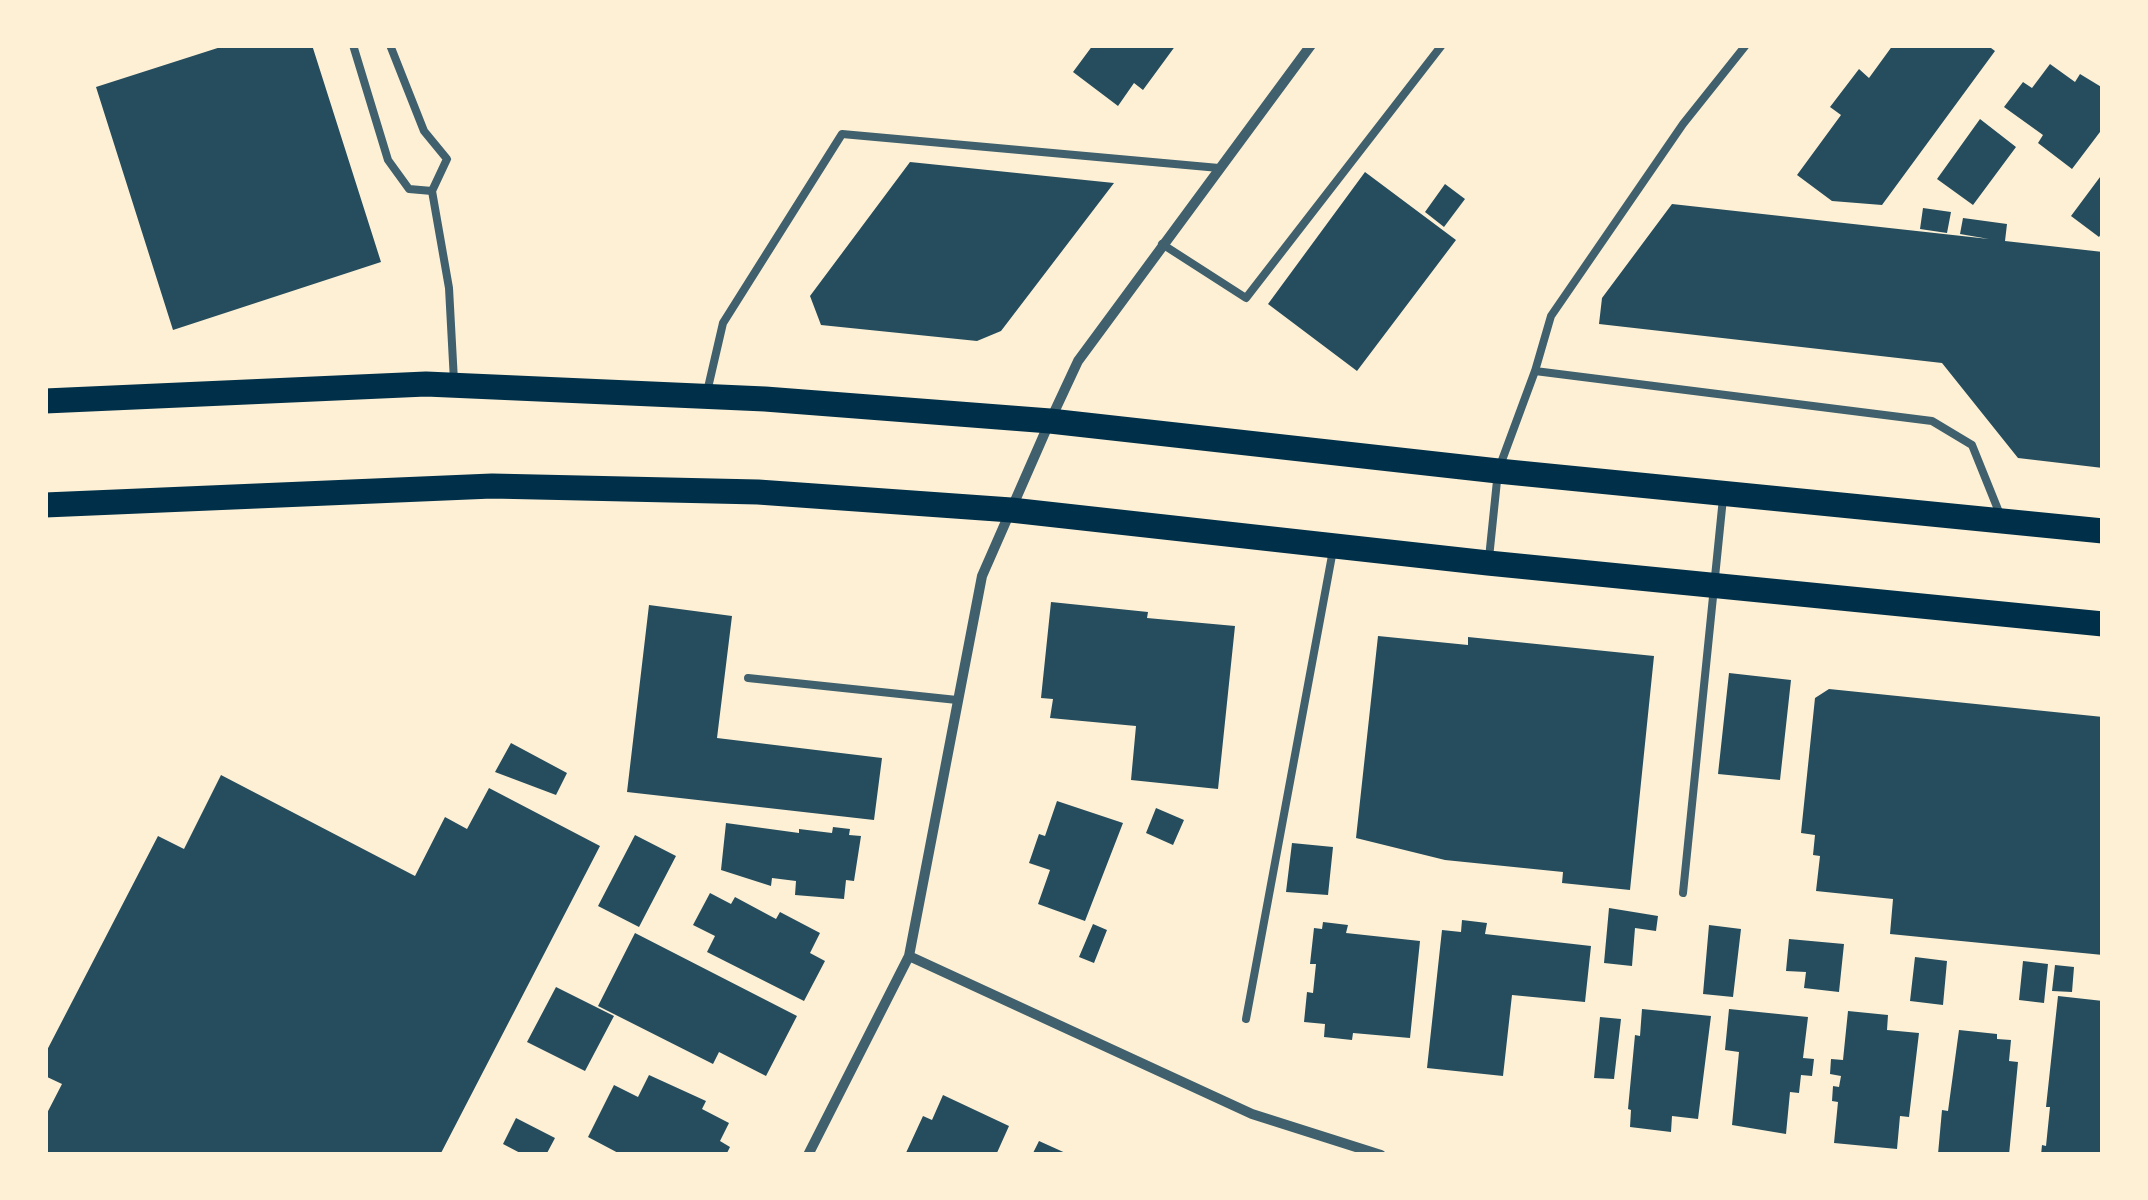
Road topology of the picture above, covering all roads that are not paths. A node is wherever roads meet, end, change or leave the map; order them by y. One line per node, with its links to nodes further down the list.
1 (353, 45): 7 (lane)
2 (390, 45): 7 (lane)
3 (1311, 45): 6 (street)
4 (1442, 45): 8 (lane)
5 (1746, 45): 9 (lane)
6 (1219, 168): 8 (street); 11 (lane)
7 (432, 191): 10 (lane)
8 (1162, 244): 13 (street)
9 (1535, 371): 14 (lane); 18 (lane)
10 (454, 385): 11 (main road); 12 (main road)
11 (706, 396): 13 (main road)
12 (51, 398)
13 (1050, 421): 14 (main road); 17 (street)
14 (1498, 471): 15 (main road); 21 (lane)
15 (1723, 493): 18 (main road); 22 (lane)
16 (45, 504): 17 (main road)
17 (1011, 510): 20 (main road); 25 (street)
18 (2002, 521): 19 (main road)
19 (2103, 530)
20 (1334, 546): 21 (main road); 28 (lane)
21 (1488, 563): 22 (main road)
22 (1714, 586): 23 (main road); 26 (lane)
23 (2103, 624)
24 (748, 678): 25 (lane)
25 (957, 700): 27 (street)
26 (1683, 893)
27 (909, 956): 29 (street); 30 (street)
28 (1246, 1019)
29 (808, 1155)
30 (1381, 1155)

